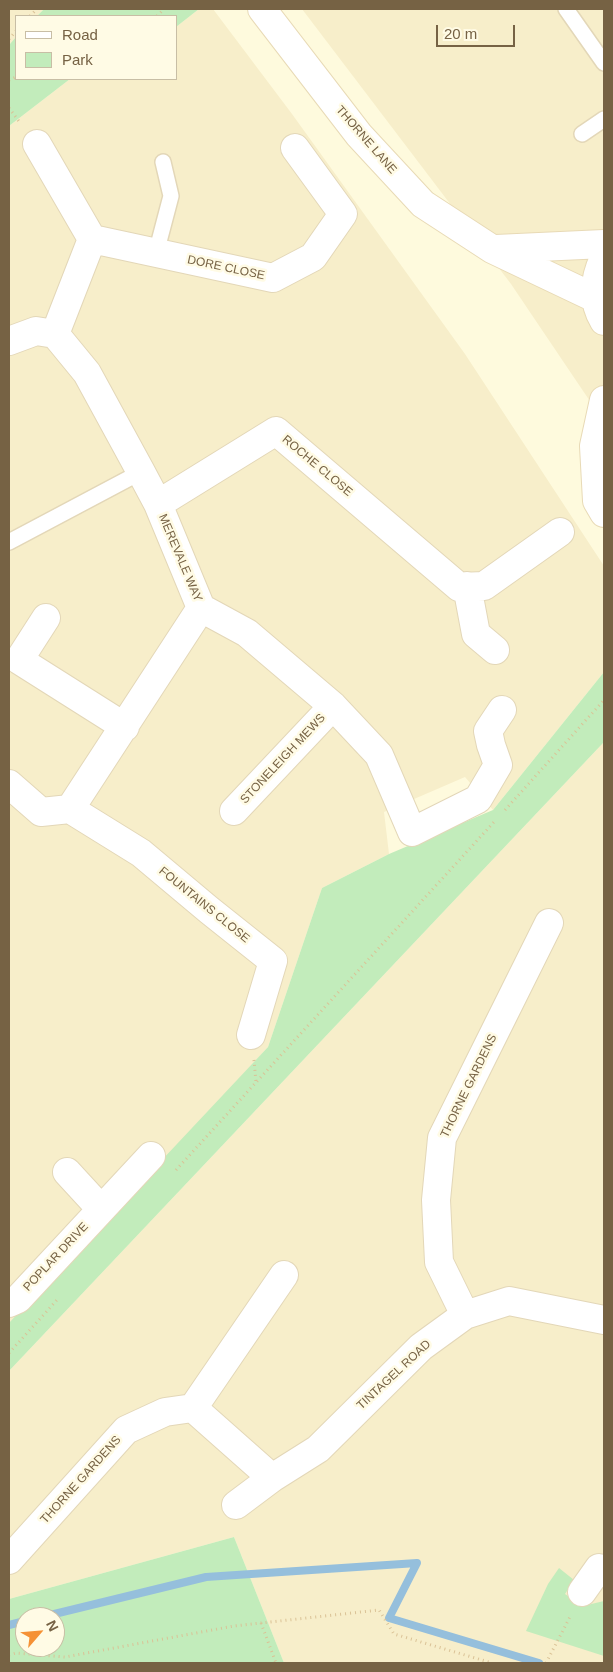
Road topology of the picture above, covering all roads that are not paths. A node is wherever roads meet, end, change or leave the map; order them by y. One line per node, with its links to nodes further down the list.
1 (262, 9): 11 (street, THORNE LANE)
2 (566, 9): 3 (lane)
3 (604, 63)
4 (604, 119): 5 (lane)
5 (582, 134)
6 (38, 144): 9 (street)
7 (295, 148): 12 (street, DORE CLOSE)
8 (163, 162): 12 (lane)
9 (92, 239): 12 (street, DORE CLOSE); 15 (street)
10 (604, 244): 11 (street)
11 (492, 249): 14 (street, THORNE LANE)
12 (156, 253)
13 (604, 258): 14 (street)
14 (600, 310)
15 (55, 334): 16 (street); 19 (street, MEREVALE WAY)
16 (9, 341)
17 (604, 400): 18 (street)
18 (599, 438): 21 (street)
19 (141, 472): 20 (street, MEREVALE WAY); 23 (lane)
20 (158, 504): 24 (street, ROCHE CLOSE); 25 (street, MEREVALE WAY)
21 (604, 513)
22 (560, 532): 24 (street)
23 (9, 542)
24 (466, 586): 27 (street)
25 (201, 608): 28 (street, STONELEIGH MEWS); 30 (street, MEREVALE WAY)
26 (46, 618): 30 (street)
27 (495, 650)
28 (333, 706): 29 (street, STONELEIGH MEWS); 33 (street, STONELEIGH MEWS)
29 (502, 710)
30 (125, 727): 32 (street, MEREVALE WAY)
31 (9, 784): 32 (street)
32 (70, 809): 35 (street, FOUNTAINS CLOSE)
33 (234, 811)
34 (549, 923): 41 (street, THORNE GARDENS)
35 (252, 1034)
36 (151, 1156): 38 (street, POPLAR DRIVE)
37 (67, 1172): 38 (street)
38 (101, 1209): 40 (street, POPLAR DRIVE)
39 (284, 1275): 43 (street)
40 (9, 1303)
41 (465, 1315): 42 (street, TINTAGEL ROAD); 44 (street, TINTAGEL ROAD)
42 (604, 1320)
43 (193, 1408): 44 (street); 46 (street, THORNE GARDENS)
44 (272, 1478): 45 (street, TINTAGEL ROAD)
45 (236, 1505)
46 (9, 1560)
47 (595, 1567): 48 (street)
48 (582, 1592)

